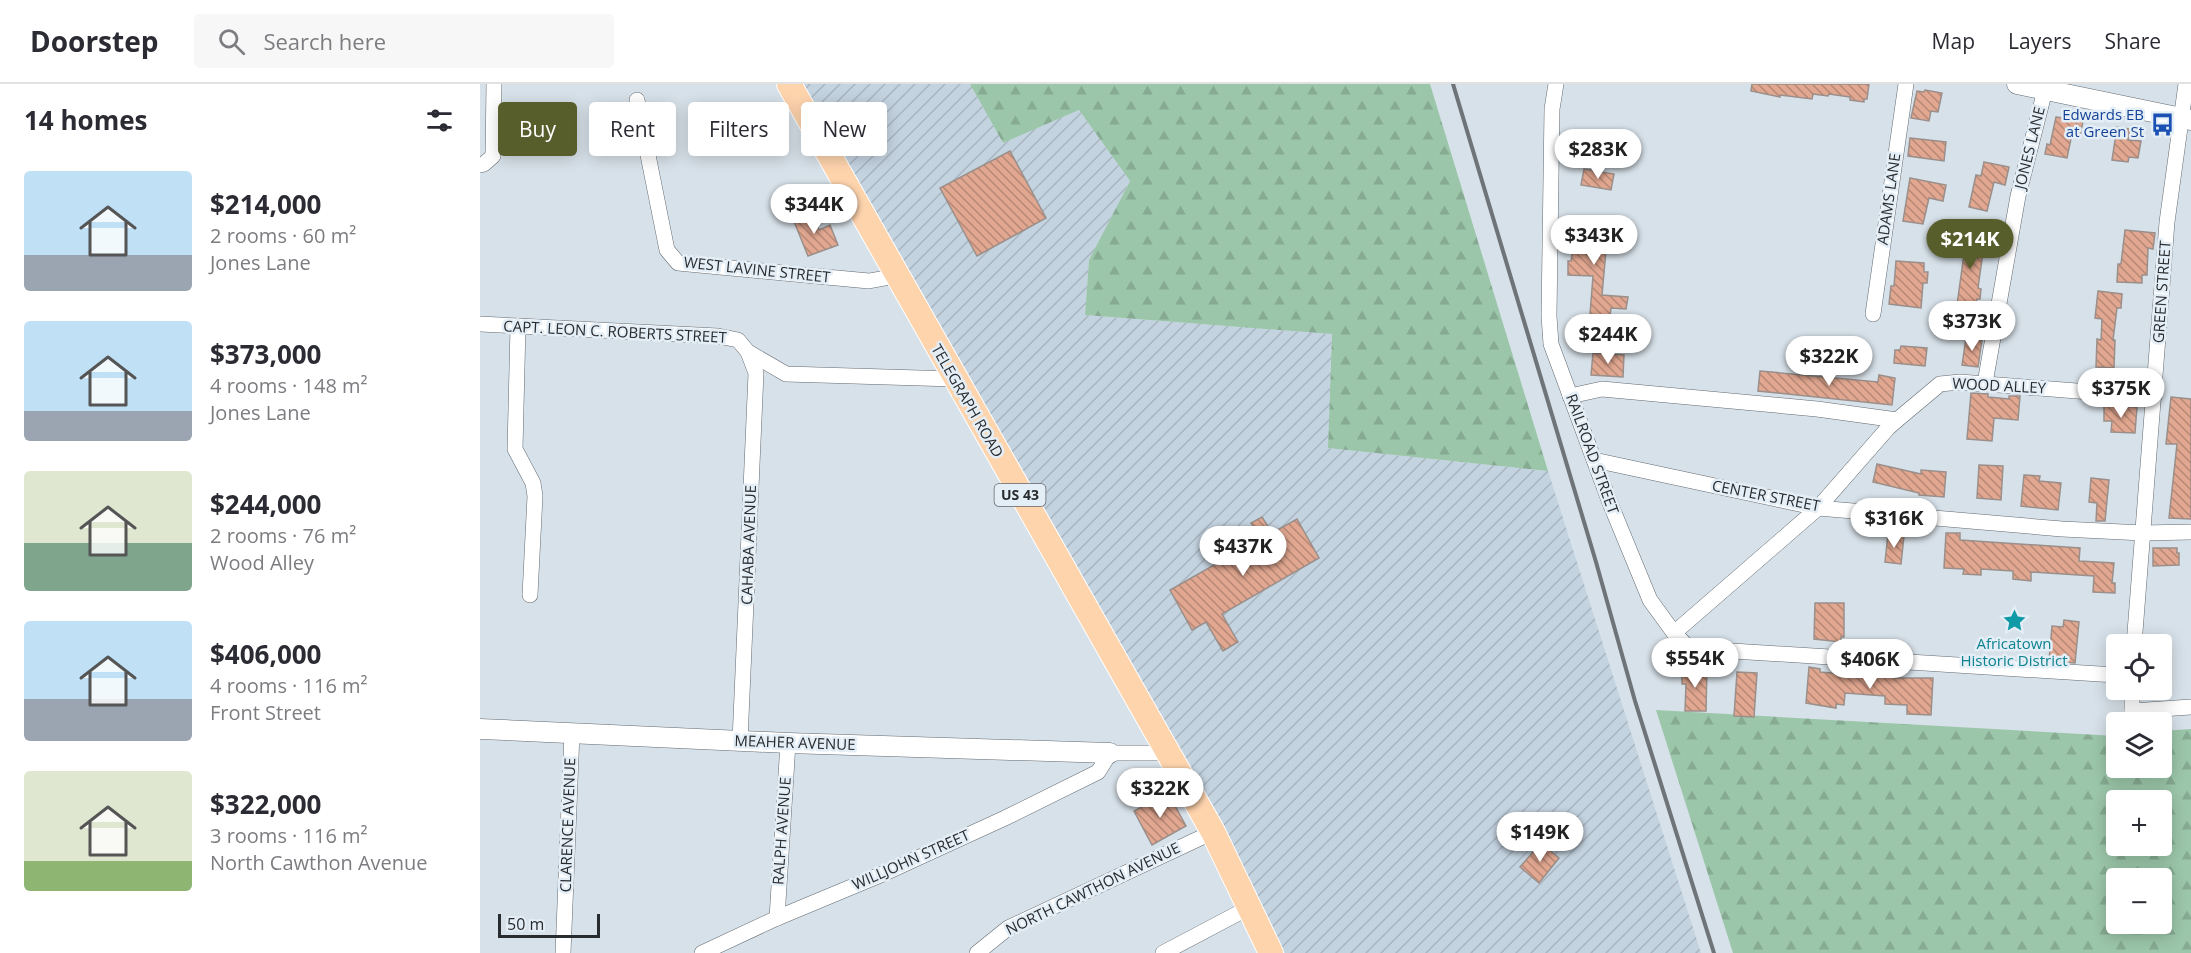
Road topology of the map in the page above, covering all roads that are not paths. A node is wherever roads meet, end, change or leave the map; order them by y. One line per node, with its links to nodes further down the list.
1 (494, 84): 10 (street)
2 (789, 84): 11 (main road, TELEGRAPH ROAD / US 43)
3 (1556, 84): 20 (street, RAILROAD STREET)
4 (1906, 84): 12 (street, ADAMS LANE)
5 (2017, 84): 7 (street)
6 (2186, 84): 9 (street, GREEN STREET)
7 (2045, 90): 9 (street); 19 (street, JONES LANE)
8 (637, 100): 11 (street, WEST LAVINE STREET)
9 (2186, 119): 21 (street, GREEN STREET)
10 (482, 164)
11 (896, 276): 18 (main road, TELEGRAPH ROAD / US 43)
12 (1873, 314)
13 (480, 324): 14 (street, CAPT. LEON C. ROBERTS STREET)
14 (518, 326): 15 (street, CAPT. LEON C. ROBERTS STREET); 27 (street)
15 (748, 352): 16 (street, CAHABA AVENUE); 17 (street, CAPT. LEON C. ROBERTS STREET)
16 (756, 373): 17 (street); 35 (street, CAHABA AVENUE)
17 (786, 374): 18 (street, CAPT. LEON C. ROBERTS STREET)
18 (954, 379): 38 (main road, TELEGRAPH ROAD / US 43)
19 (1985, 383): 21 (street, WOOD ALLEY); 22 (street, WOOD ALLEY)
20 (1570, 396): 22 (street); 23 (street, RAILROAD STREET)
21 (2154, 397): 26 (street, GREEN STREET)
22 (1897, 420): 24 (street, WOOD ALLEY)
23 (1594, 460): 24 (street, CENTER STREET); 28 (street, RAILROAD STREET)
24 (1818, 508): 26 (street, CENTER STREET); 28 (street, WOOD ALLEY)
25 (2191, 532): 26 (street, CENTER STREET)
26 (2143, 533): 29 (street, GREEN STREET)
27 (530, 595)
28 (1674, 633): 30 (street)
29 (2135, 634)
30 (2106, 674)
31 (2191, 707): 32 (street)
32 (2162, 712)
33 (480, 729): 34 (street, MEAHER AVENUE)
34 (572, 733): 35 (street, MEAHER AVENUE); 42 (street, CLARENCE AVENUE)
35 (740, 741): 36 (street, MEAHER AVENUE)
36 (788, 743): 37 (street, MEAHER AVENUE); 41 (street, RALPH AVENUE)
37 (1110, 753): 38 (street); 41 (street, WILLJOHN STREET)
38 (1167, 753): 39 (main road, TELEGRAPH ROAD / US 43)
39 (1213, 832): 40 (main road, TELEGRAPH ROAD / US 43); 44 (street, NORTH CAWTHON AVENUE)
40 (1250, 907): 45 (street); 46 (main road, TELEGRAPH ROAD / US 43); 47 (main road, TELEGRAPH ROAD / US 43)
41 (777, 918): 43 (street, WILLJOHN STREET)
42 (563, 953)
43 (702, 953)
44 (977, 953)
45 (1162, 953)
46 (1271, 953)
47 (1282, 953)

